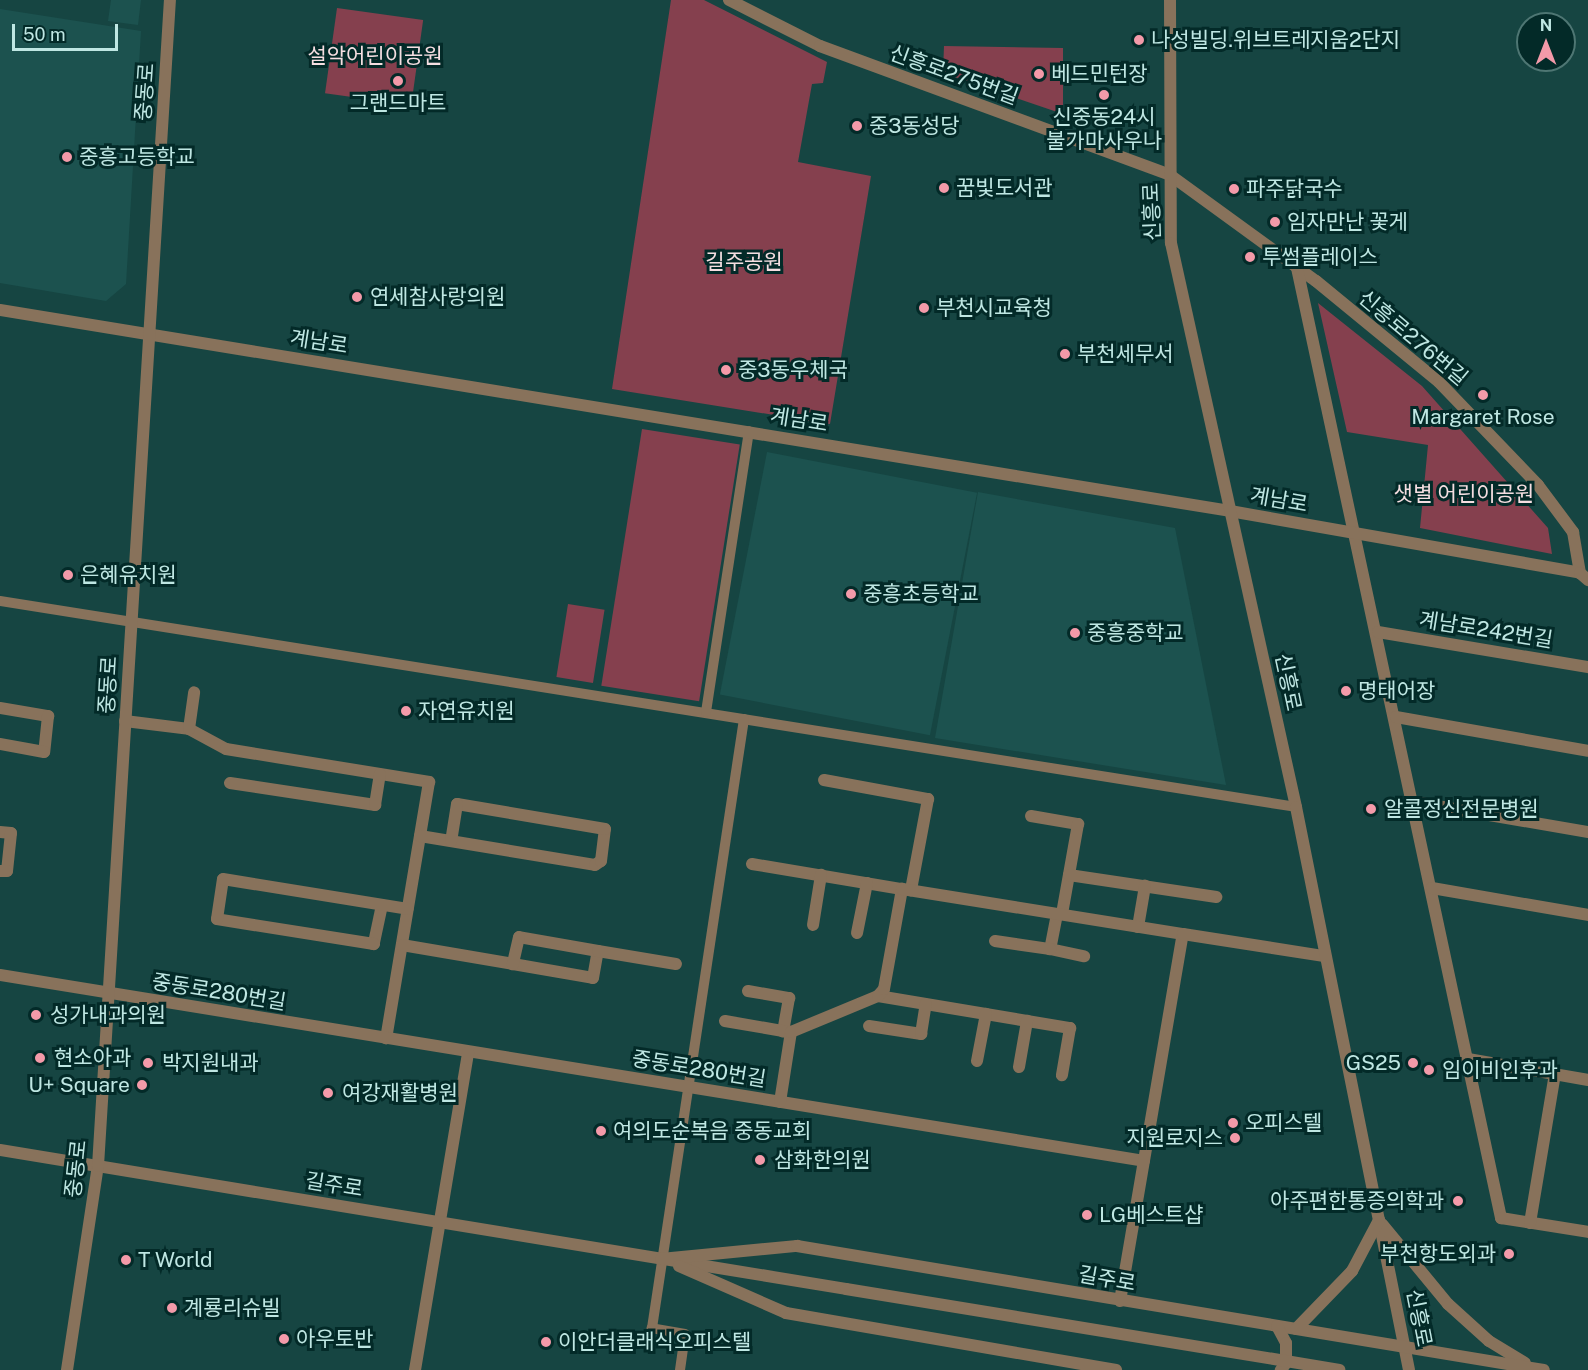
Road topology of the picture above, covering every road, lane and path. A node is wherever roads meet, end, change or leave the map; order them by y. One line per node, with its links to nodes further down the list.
1 (170, 0): 7 (street, 중동로)
2 (729, 0): 4 (street, 신흥로275번길)
3 (1170, 0): 4 (street, 신흥로)
4 (1170, 175): 5 (street, 신흥로276번길); 9 (street, 신흥로)
5 (1297, 268): 10 (street); 11 (street, 신흥로276번길)
6 (0, 309): 7 (street, 계남로)
7 (149, 334): 8 (street, 계남로); 13 (street, 중동로)
8 (749, 431): 9 (street, 계남로); 18 (street)
9 (1230, 511): 10 (street, 계남로); 29 (street, 신흥로)
10 (1357, 534): 11 (street, 계남로); 14 (street)
11 (1584, 577)
12 (0, 601): 13 (street)
13 (131, 623): 18 (street); 21 (street, 중동로)
14 (1378, 632): 15 (street, 계남로242번길); 19 (street)
15 (1588, 667)
16 (194, 692): 22 (street)
17 (0, 708): 23 (street)
18 (706, 712): 20 (street)
19 (1396, 717): 24 (street); 28 (street)
20 (744, 718): 29 (street); 78 (street)
21 (125, 721): 22 (street); 62 (street, 중동로)
22 (189, 729): 25 (street)
23 (0, 744)
24 (1588, 751)
25 (380, 774): 27 (street); 33 (street)
26 (824, 780): 42 (street)
27 (230, 783)
28 (1414, 802): 32 (street); 41 (street)
29 (1296, 807): 57 (street, 신흥로)
30 (1031, 816): 38 (street)
31 (0, 832): 36 (street)
32 (1588, 832)
33 (420, 836): 34 (street); 45 (street)
34 (451, 841): 34 (street)
35 (752, 864): 37 (street)
36 (0, 871)
37 (821, 875): 39 (street); 48 (street)
38 (1069, 875): 40 (street); 46 (street)
39 (867, 883): 42 (street); 50 (street)
40 (1145, 886): 43 (street); 49 (street)
41 (1432, 888): 47 (street); 72 (street)
42 (906, 889): 46 (street); 63 (street)
43 (1216, 897)
44 (382, 905): 44 (street); 45 (street)
45 (408, 909): 53 (street)
46 (1059, 914): 49 (street); 54 (street)
47 (1588, 915)
48 (813, 925)
49 (1138, 927): 51 (street)
50 (857, 933)
51 (1183, 934): 57 (street); 81 (street)
52 (995, 941): 54 (street)
53 (402, 945): 58 (street); 70 (street)
54 (1050, 949): 56 (street)
55 (598, 951): 58 (street); 58 (street); 59 (street)
56 (1084, 956)
57 (1324, 956): 83 (street, 신흥로)
58 (513, 964)
59 (676, 964)
60 (0, 975): 62 (street, 중동로280번길)
61 (748, 991): 69 (street)
62 (108, 993): 70 (street, 중동로280번길); 82 (street, 중동로)
63 (878, 996): 64 (street); 69 (street)
64 (926, 1004): 65 (street); 68 (street)
65 (986, 1014): 67 (street); 73 (street)
66 (725, 1021): 69 (street)
67 (1027, 1021): 74 (street); 76 (street)
68 (869, 1026)
69 (787, 1032): 79 (street)
70 (386, 1038): 71 (street, 중동로280번길)
71 (468, 1052): 78 (street, 중동로280번길); 84 (street)
72 (1468, 1059): 75 (street); 85 (street)
73 (977, 1061)
74 (1019, 1068)
75 (1555, 1074): 77 (street); 85 (street)
76 (1062, 1075)
77 (1588, 1080)
78 (688, 1087): 79 (street, 중동로280번길); 87 (street)
79 (780, 1102): 81 (street, 중동로280번길)
80 (0, 1150): 82 (street, 길주로)
81 (1144, 1161): 88 (street)
82 (98, 1166): 84 (street, 길주로); 93 (street, 중동로)
83 (1379, 1220): 90 (street); 91 (street, 신흥로); 92 (street)
84 (439, 1222): 87 (street, 길주로); 94 (street)
85 (1530, 1223): 86 (street)
86 (1588, 1232)
87 (661, 1259): 88 (street, 길주로); 95 (street); 96 (street, 길주로); 98 (street, 길주로, bridge)
88 (1120, 1301): 89 (street, 길주로)
89 (1277, 1326): 90 (street, 길주로); 97 (street)
90 (1296, 1329): 91 (street, 길주로)
91 (1404, 1345): 92 (street, 길주로); 99 (street, 신흥로)
92 (1541, 1369)
93 (67, 1370)
94 (414, 1370)
95 (680, 1370)
96 (1111, 1370)
97 (1281, 1370)
98 (1339, 1370)
99 (1409, 1370)

